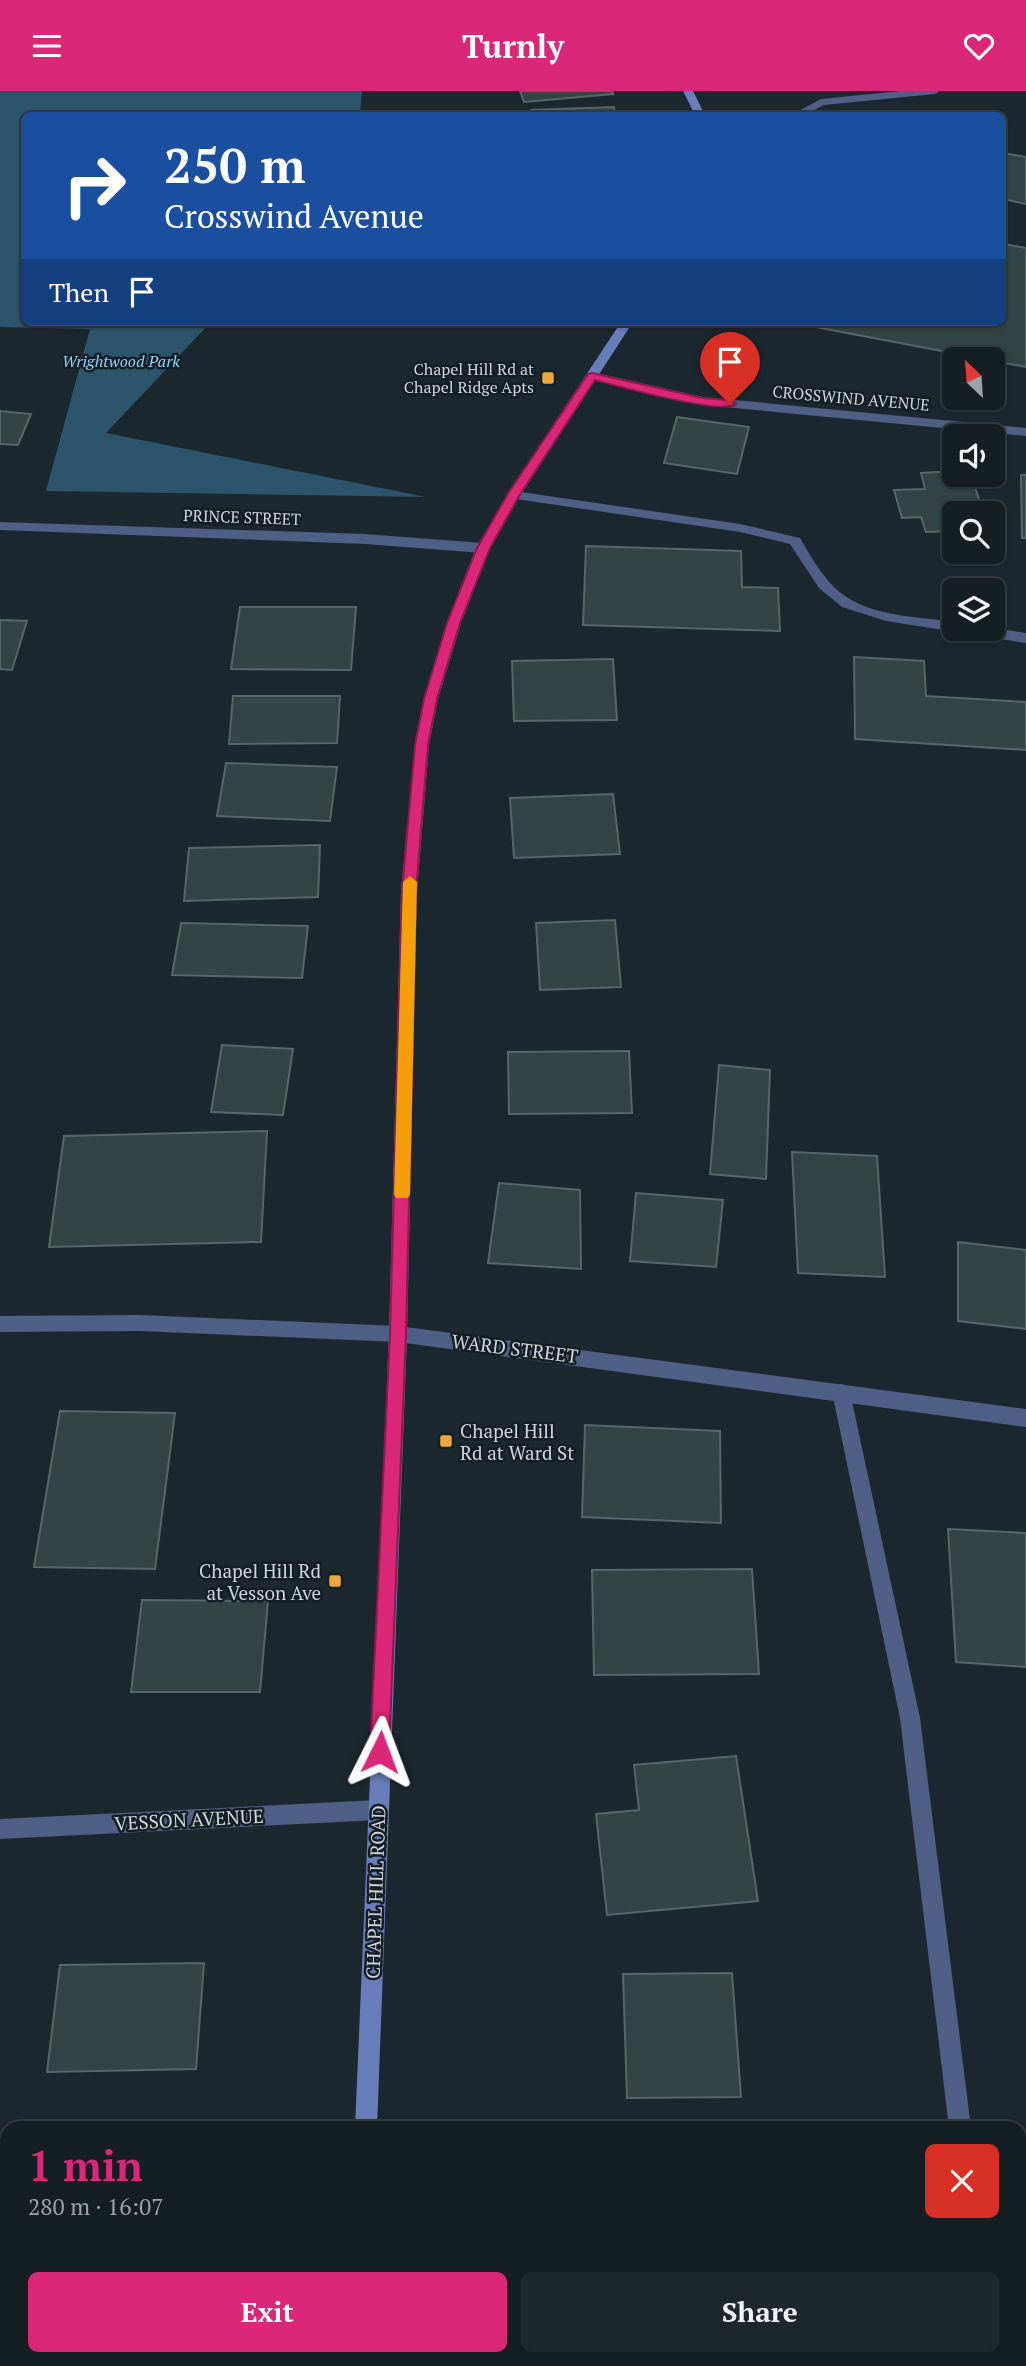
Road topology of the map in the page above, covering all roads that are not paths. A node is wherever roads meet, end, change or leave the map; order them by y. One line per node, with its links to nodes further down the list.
1 (688, 91): 3 (street)
2 (935, 91): 4 (street)
3 (698, 112)
4 (803, 112)
5 (623, 326): 6 (street, CHAPEL HILL ROAD)
6 (592, 376): 7 (street, CROSSWIND AVENUE); 8 (street, CHAPEL HILL ROAD)
7 (1026, 432)
8 (514, 495): 10 (street, CHAPEL HILL ROAD); 11 (street)
9 (0, 526): 10 (street, PRINCE STREET)
10 (483, 548): 15 (street, CHAPEL HILL ROAD)
11 (942, 625)
12 (1005, 635): 13 (street)
13 (1026, 638)
14 (0, 1324): 15 (street, WARD STREET)
15 (398, 1334): 16 (street, WARD STREET); 18 (street, CHAPEL HILL ROAD)
16 (841, 1392): 17 (street, WARD STREET); 21 (street)
17 (1026, 1418)
18 (378, 1810): 19 (street, VESSON AVENUE); 20 (street, CHAPEL HILL ROAD)
19 (0, 1829)
20 (366, 2121)
21 (959, 2121)

